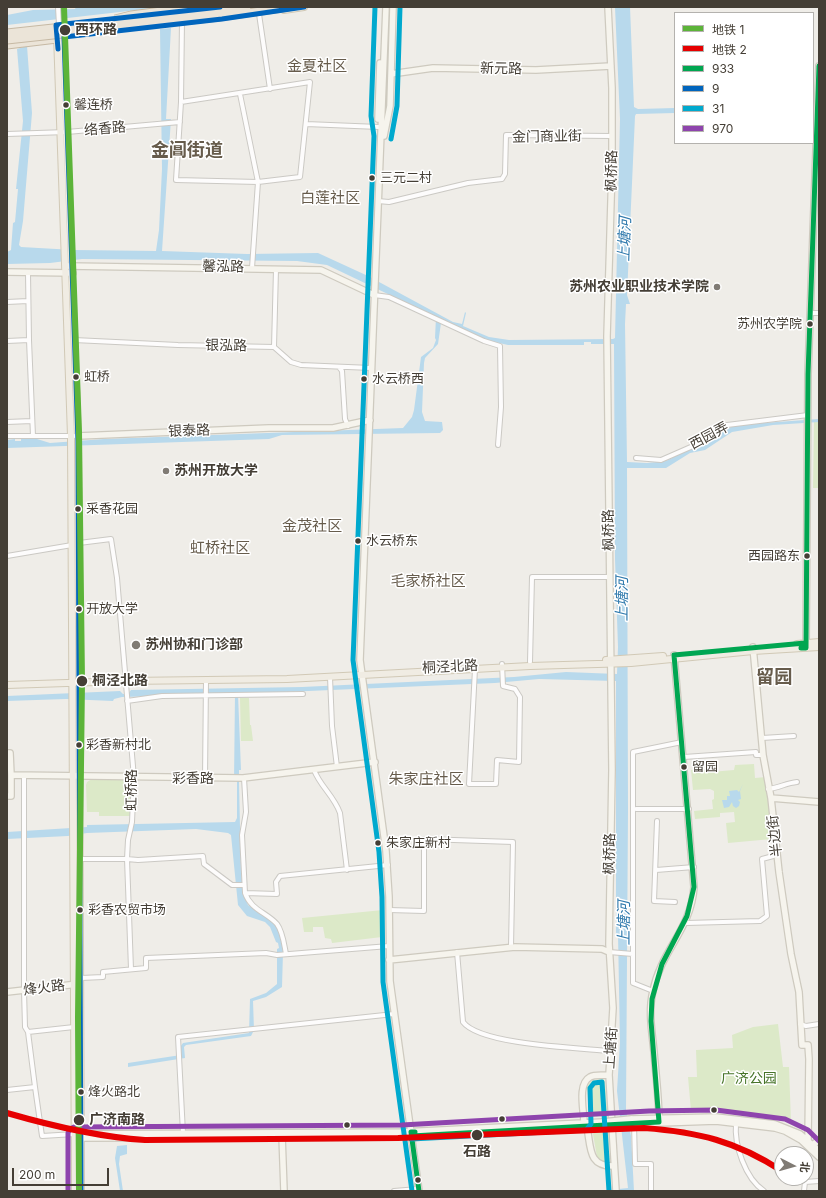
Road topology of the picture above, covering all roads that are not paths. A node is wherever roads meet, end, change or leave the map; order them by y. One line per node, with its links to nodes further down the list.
1 (192, 7): 17 (highway, bridge)
2 (220, 7): 13 (main road)
3 (229, 7): 15 (street)
4 (247, 7): 17 (highway, bridge)
5 (289, 7): 21 (highway, bridge)
6 (304, 7): 14 (main road)
7 (382, 7): 32 (main road)
8 (386, 7): 29 (main road)
9 (389, 7): 29 (main road)
10 (393, 7): 24 (main road)
11 (608, 7): 22 (main road, 枫桥路)
12 (58, 8): 19 (street)
13 (181, 9): 16 (street); 19 (main road)
14 (259, 14): 15 (main road); 25 (street)
15 (231, 18): 16 (main road)
16 (182, 24): 19 (main road); 27 (street)
17 (98, 25): 20 (highway, bridge)
18 (7, 30): 19 (main road)
19 (59, 30): 21 (highway); 21 (main road); 33 (main road)
20 (7, 33)
21 (7, 42)
22 (611, 66): 24 (main road, 新元路); 36 (main road, 枫桥路)
23 (819, 66): 28 (main road)
24 (391, 74): 35 (main road)
25 (270, 88): 26 (street); 31 (street)
26 (240, 94): 27 (street); 37 (street)
27 (181, 102): 30 (street)
28 (818, 103): 48 (main road)
29 (384, 108): 35 (main road)
30 (180, 122): 33 (street, 络香路); 37 (street)
31 (306, 124): 32 (street); 37 (street)
32 (379, 127): 35 (main road)
33 (64, 132): 34 (street, 络香路); 39 (main road)
34 (7, 134)
35 (382, 136): 38 (main road)
36 (612, 136): 38 (street, 金门商业街); 69 (main road, 枫桥路)
37 (258, 182): 40 (street)
38 (380, 201): 45 (main road)
39 (69, 265): 40 (main road, 馨泓路); 44 (main road)
40 (252, 266): 41 (main road, 馨泓路)
41 (276, 269): 45 (main road, 馨泓路); 53 (street)
42 (7, 272): 43 (main road)
43 (28, 273): 44 (main road); 47 (street)
44 (69, 273): 51 (main road); 64 (main road)
45 (376, 292): 55 (main road); 61 (main road); 65 (street)
46 (7, 302): 47 (street)
47 (28, 302): 50 (street)
48 (810, 313): 49 (street); 56 (main road)
49 (819, 314)
50 (29, 340): 52 (street); 58 (street)
51 (74, 340): 53 (street, 银泓路); 64 (main road)
52 (7, 341)
53 (274, 346): 54 (street)
54 (339, 367): 55 (street); 60 (street)
55 (371, 368): 57 (main road)
56 (808, 419): 66 (street, 西园弄); 71 (main road)
57 (370, 420): 60 (main road, 银泰路); 61 (main road)
58 (32, 421): 59 (street); 63 (street)
59 (7, 422)
60 (348, 426): 64 (main road, 银泰路)
61 (371, 428): 79 (main road)
62 (7, 436): 63 (street, 银泰路)
63 (33, 436): 64 (street, 银泰路)
64 (75, 441): 67 (main road)
65 (498, 445)
66 (636, 458)
67 (76, 544): 68 (street); 81 (street, 虹桥路); 84 (main road)
68 (7, 556)
69 (610, 577): 75 (street); 76 (main road, 枫桥路)
70 (819, 642): 71 (main road, 桐泾北路)
71 (806, 646): 72 (main road, 桐泾北路); 73 (main road, 桐泾北路)
72 (819, 647)
73 (753, 649): 74 (main road, 桐泾北路); 91 (main road, 半边街)
74 (674, 656): 76 (main road, 桐泾北路); 92 (main road)
75 (530, 662): 76 (main road, 桐泾北路); 77 (main road, 桐泾北路)
76 (610, 664): 77 (main road, 桐泾北路); 128 (main road, 枫桥路)
77 (502, 666): 78 (main road, 桐泾北路); 78 (street); 79 (main road, 桐泾北路)
78 (475, 669): 79 (main road, 桐泾北路)
79 (362, 674): 80 (main road, 桐泾北路); 81 (main road, 桐泾北路); 96 (main road)
80 (330, 677): 82 (main road, 桐泾北路); 97 (street)
81 (126, 679): 82 (main road, 桐泾北路); 84 (main road, 桐泾北路); 89 (street, 虹桥路)
82 (206, 680): 88 (street)
83 (7, 681): 84 (main road)
84 (77, 681): 85 (main road); 86 (main road)
85 (7, 685)
86 (77, 692): 101 (main road); 101 (main road)
87 (303, 694): 88 (street)
88 (207, 695): 89 (street); 104 (street)
89 (126, 697): 102 (street, 虹桥路)
90 (794, 736): 91 (street)
91 (762, 738): 94 (main road, 半边街)
92 (682, 742): 95 (main road); 130 (street)
93 (7, 753): 99 (main road)
94 (763, 756): 95 (street); 106 (main road, 半边街)
95 (684, 757): 111 (main road)
96 (375, 762): 97 (main road, 彩香路); 116 (main road)
97 (338, 767): 98 (main road, 彩香路)
98 (314, 770): 103 (main road, 彩香路); 118 (street)
99 (11, 775): 100 (main road, 彩香路); 107 (main road)
100 (24, 776): 101 (main road, 彩香路); 134 (street)
101 (77, 777): 102 (main road, 彩香路); 114 (main road); 133 (main road)
102 (134, 778): 104 (main road, 彩香路); 115 (street, 虹桥路)
103 (243, 778): 104 (main road, 彩香路); 120 (street)
104 (205, 779)
105 (797, 782): 106 (street)
106 (768, 789): 108 (main road, 半边街)
107 (7, 796)
108 (771, 798): 109 (main road); 113 (main road, 半边街)
109 (819, 802)
110 (636, 809): 111 (street)
111 (688, 809): 117 (main road)
112 (657, 821): 119 (street)
113 (777, 855): 124 (street); 138 (main road, 半边街)
114 (80, 859): 115 (street); 133 (main road)
115 (127, 859): 120 (street); 132 (street, 虹桥路)
116 (388, 866): 118 (street); 123 (main road)
117 (694, 867): 119 (street); 124 (main road)
118 (347, 870): 121 (street)
119 (656, 870): 122 (street)
120 (243, 885): 121 (street)
121 (245, 893): 129 (street)
122 (675, 902)
123 (389, 910): 125 (main road); 126 (street)
124 (686, 923): 135 (main road)
125 (389, 946): 129 (street); 131 (main road)
126 (511, 947): 127 (main road); 128 (main road)
127 (457, 952): 131 (main road); 142 (street)
128 (609, 952): 130 (street); 142 (main road, 上塘街)
129 (286, 954): 132 (street)
130 (632, 954): 135 (street)
131 (389, 960): 137 (main road)
132 (131, 970): 133 (street)
133 (78, 982): 134 (main road, 烽火路); 140 (main road); 153 (main road)
134 (24, 990): 136 (main road, 烽火路); 141 (street)
135 (652, 991): 146 (main road)
136 (7, 992)
137 (394, 1014): 150 (street); 151 (main road)
138 (800, 1024): 139 (street); 155 (main road, 半边街)
139 (819, 1024)
140 (74, 1027): 141 (street); 153 (main road)
141 (28, 1032): 144 (street)
142 (610, 1051): 143 (main road, 上塘街)
143 (609, 1075): 149 (main road); 158 (main road, 上塘街)
144 (35, 1087): 145 (street); 153 (street)
145 (7, 1090)
146 (659, 1120): 147 (main road); 148 (main road); 155 (main road)
147 (632, 1122): 149 (main road, bridge); 166 (street)
148 (736, 1123): 155 (main road); 167 (street)
149 (586, 1125): 151 (main road); 158 (main road)
150 (184, 1133): 152 (main road); 153 (main road)
151 (412, 1134): 152 (main road); 160 (main road)
152 (282, 1135): 153 (main road); 164 (main road)
153 (78, 1136): 162 (main road); 163 (main road)
154 (819, 1140): 155 (main road)
155 (809, 1144): 156 (main road); 157 (main road)
156 (819, 1151)
157 (819, 1157)
158 (614, 1166): 161 (main road, 上塘街)
159 (819, 1181): 168 (street)
160 (418, 1190): 165 (street)
161 (616, 1190)
162 (75, 1191)
163 (81, 1191)
164 (284, 1191)
165 (394, 1191)
166 (651, 1191)
167 (764, 1191)
168 (804, 1191)

